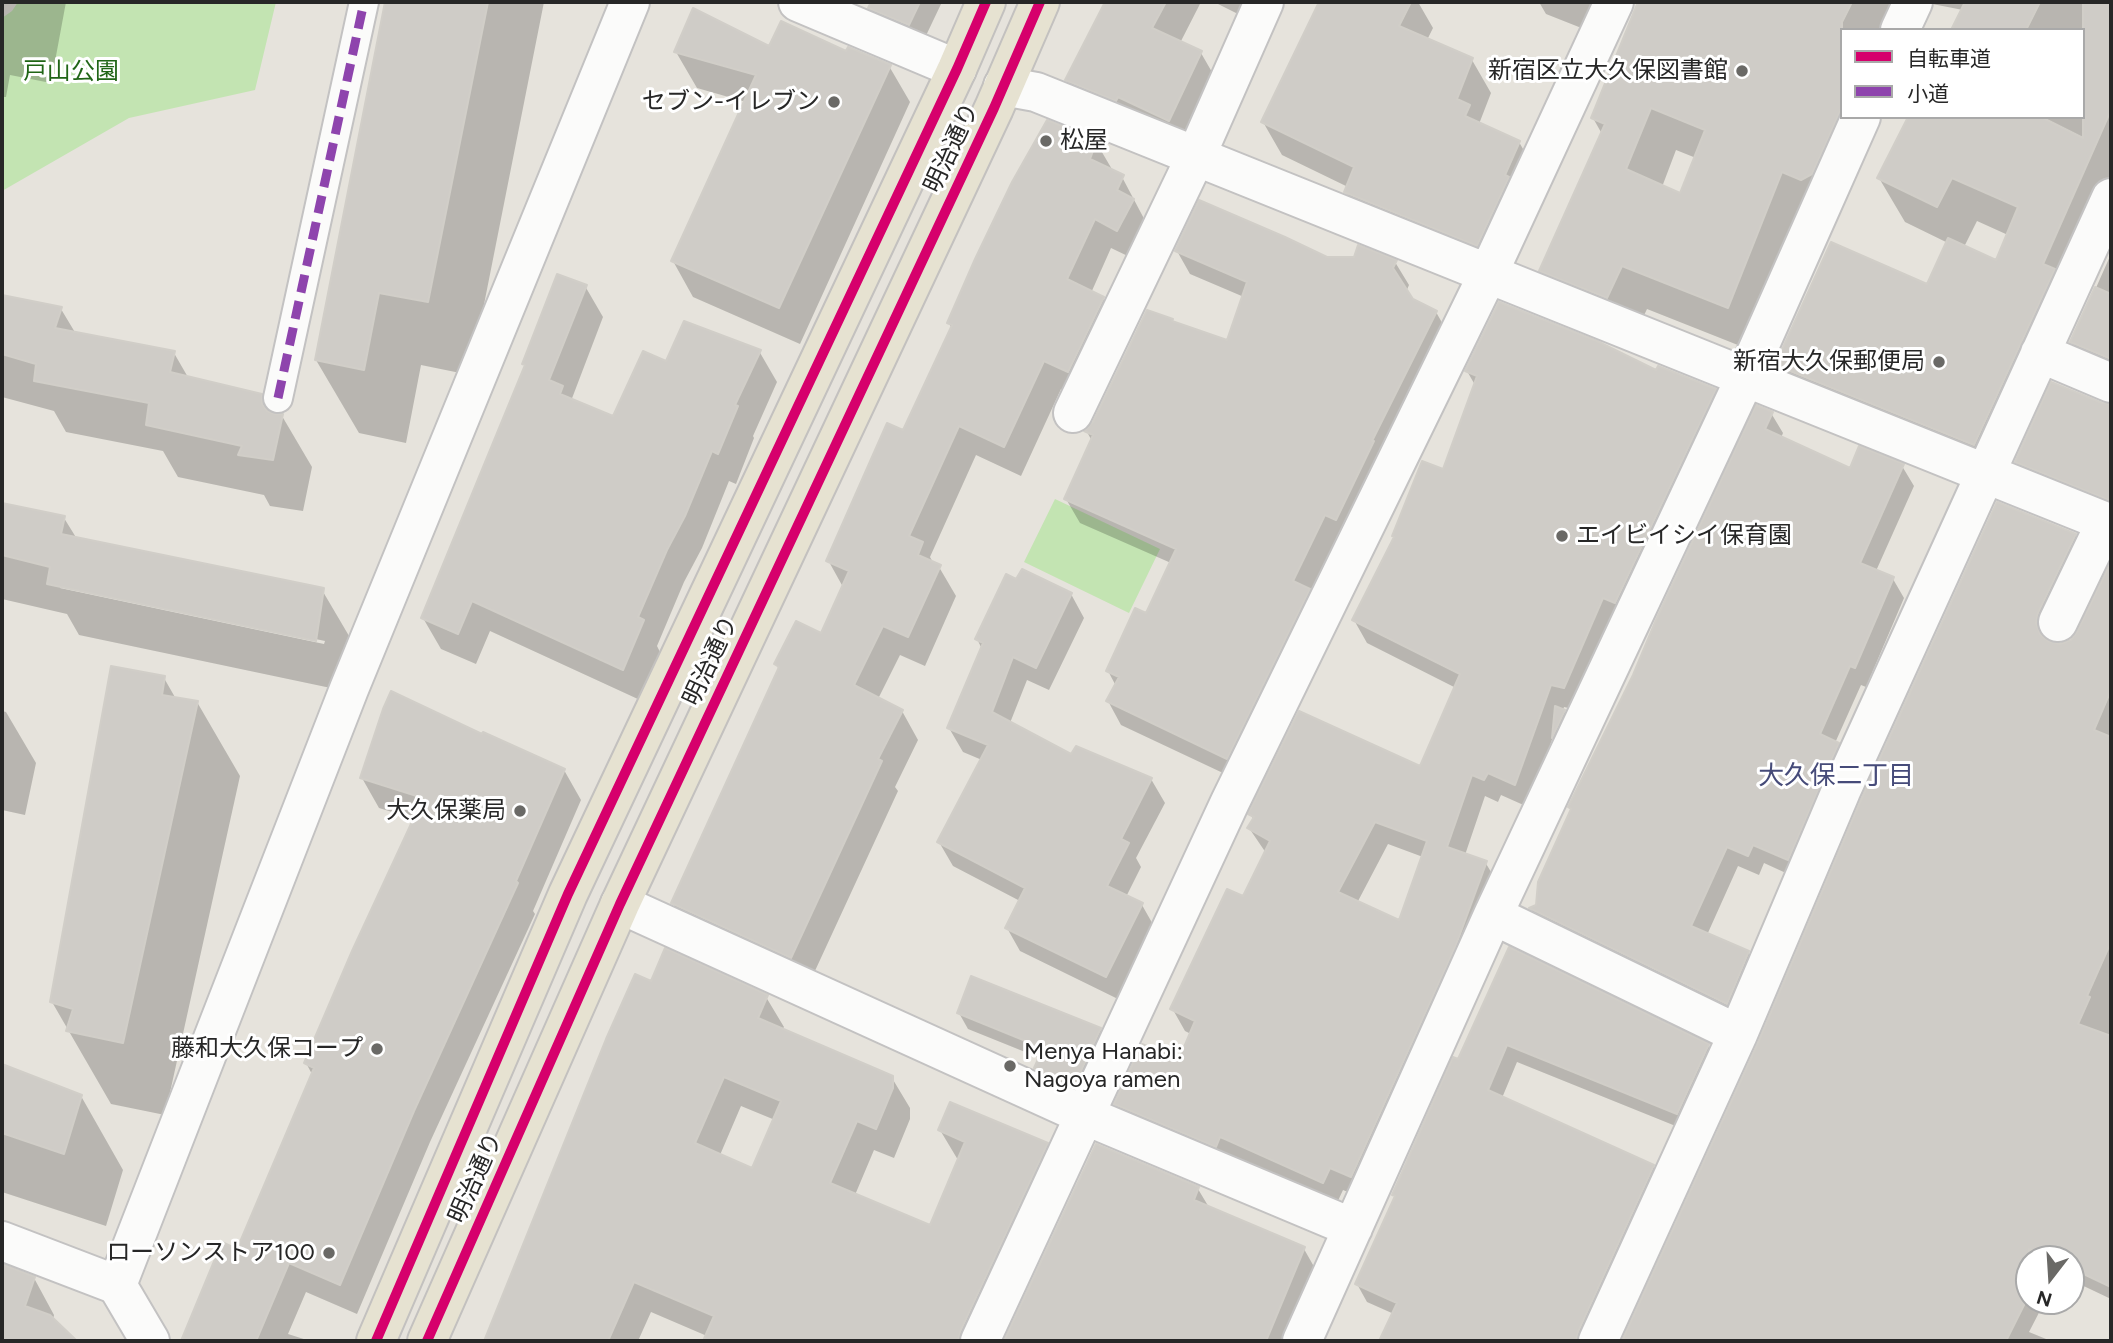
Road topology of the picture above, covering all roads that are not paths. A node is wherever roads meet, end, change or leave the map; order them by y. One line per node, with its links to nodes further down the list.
1 (364, 2): 19 (street)
2 (630, 2): 29 (street)
3 (798, 2): 10 (street)
4 (986, 2): 10 (main road, 明治通り)
5 (1040, 2): 11 (main road, 明治通り)
6 (1264, 2): 13 (street)
7 (1614, 2): 15 (street)
8 (1913, 2): 9 (street)
9 (1901, 28)
10 (957, 69): 31 (main road, 明治通り)
11 (1003, 86): 13 (street); 23 (main road, 明治通り)
12 (1860, 119): 17 (street)
13 (1196, 156): 15 (street); 20 (street)
14 (2111, 198): 16 (street)
15 (1488, 274): 17 (street); 26 (street)
16 (2040, 353): 18 (street); 21 (street)
17 (1745, 376): 21 (street); 24 (street)
18 (2111, 383)
19 (278, 398)
20 (1073, 413)
21 (1987, 474): 22 (street); 25 (street)
22 (2059, 622)
23 (620, 904): 26 (street); 32 (main road, 明治通り)
24 (1493, 915): 25 (street); 27 (street)
25 (1738, 1034): 35 (street)
26 (1084, 1115): 27 (street); 33 (street)
27 (1353, 1228): 34 (street)
28 (2, 1241): 29 (street)
29 (117, 1285): 30 (street)
30 (150, 1341)
31 (376, 1341)
32 (427, 1341)
33 (980, 1341)
34 (1302, 1341)
35 (1598, 1341)

